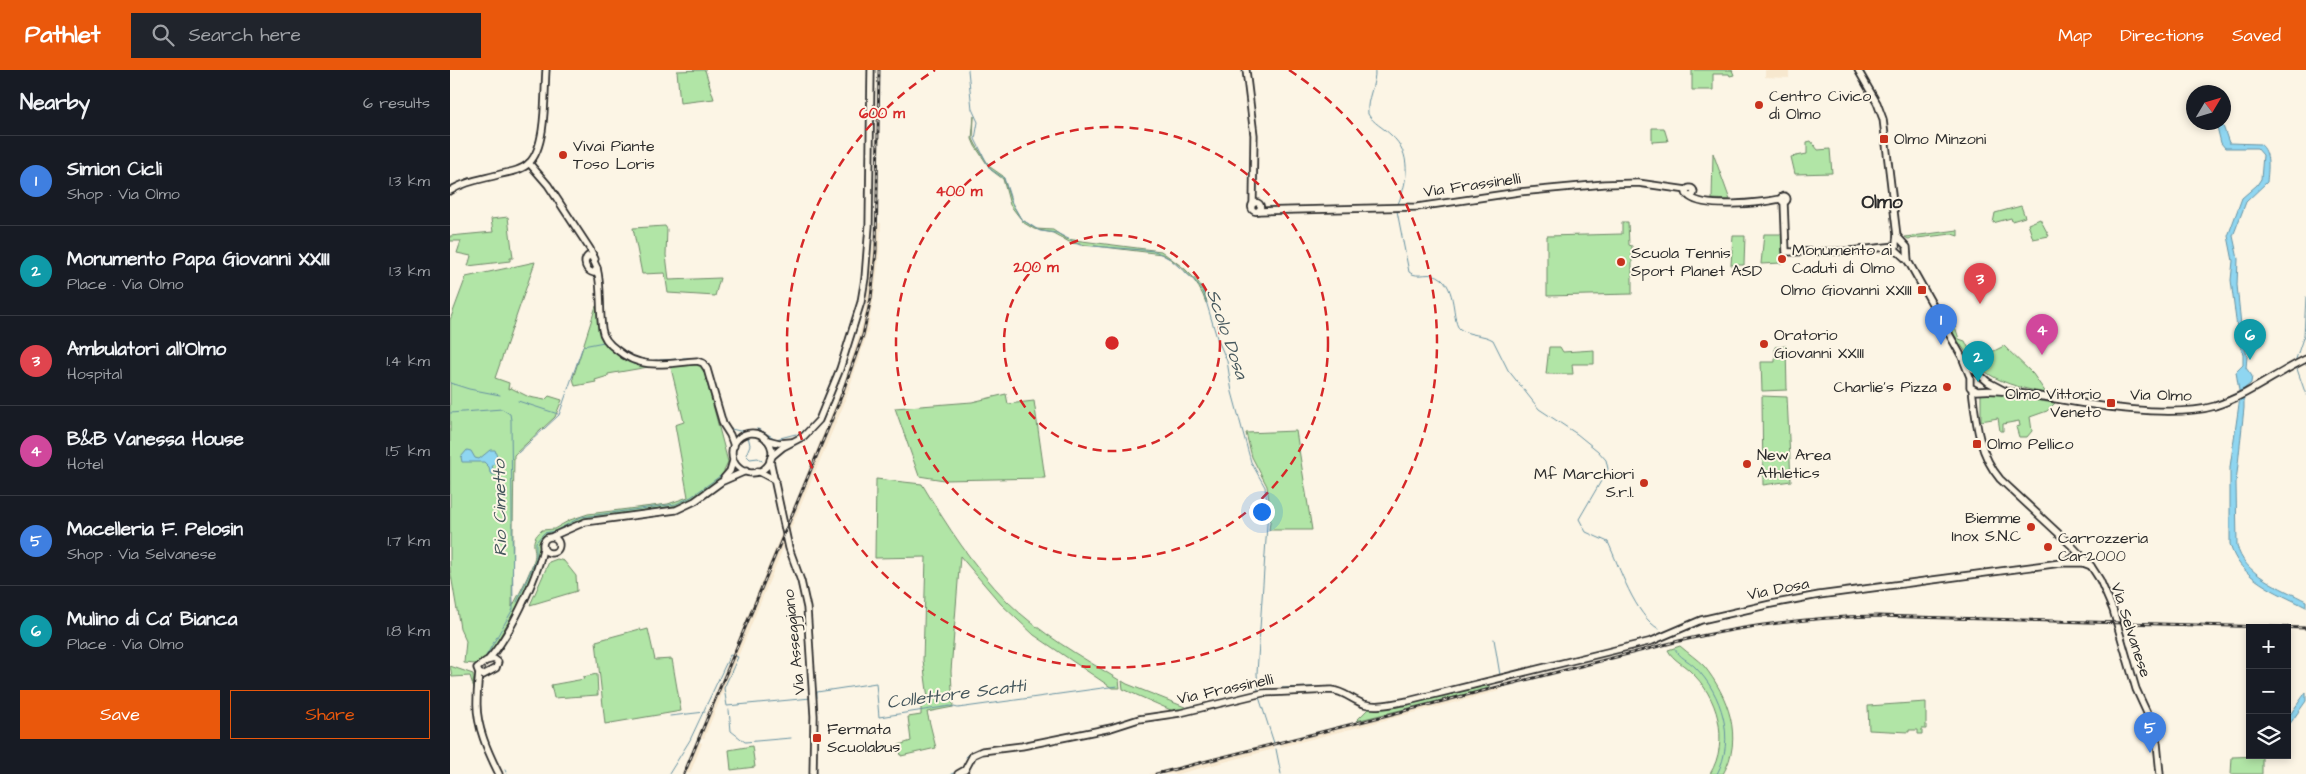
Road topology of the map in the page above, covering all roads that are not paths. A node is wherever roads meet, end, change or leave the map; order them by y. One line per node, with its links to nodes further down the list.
1 (546, 70): 5 (street)
2 (870, 70): 24 (street)
3 (1246, 70): 8 (street, Via Frassinelli)
4 (1858, 70): 8 (street)
5 (529, 163): 6 (street); 7 (street)
6 (450, 191)
7 (588, 246): 9 (street); 10 (street)
8 (1898, 248): 12 (street, Via Olmo)
9 (588, 256): 10 (street); 11 (street)
10 (594, 259): 11 (street)
11 (595, 270): 21 (street)
12 (1962, 357): 14 (street, Via Olmo); 15 (street, Via Olmo)
13 (2304, 360): 19 (street, Via Olmo)
14 (1978, 374): 15 (street); 16 (street, Via Olmo)
15 (1970, 380): 17 (street, Via Olmo)
16 (1986, 381): 18 (street); 19 (street, Via Olmo)
17 (1972, 389): 18 (street, Via Olmo); 20 (street, Via Selvanese)
18 (1982, 390): 19 (street, Via Olmo); 20 (street, Via Selvanese)
19 (2005, 391)
20 (1975, 418): 35 (street, Via Selvanese)
21 (726, 429): 22 (street); 25 (street)
22 (742, 436): 23 (street); 25 (street)
23 (767, 440): 24 (street); 26 (street, Via Asseggiano)
24 (793, 442): 26 (street)
25 (734, 446): 27 (street)
26 (771, 458): 29 (street); 30 (street, Via Asseggiano)
27 (733, 459): 28 (street); 31 (street)
28 (746, 471): 29 (street); 31 (street)
29 (758, 471): 30 (street)
30 (775, 480): 48 (street, Via Asseggiano)
31 (721, 482): 32 (street)
32 (564, 531): 33 (street); 34 (street)
33 (553, 536): 34 (street); 36 (street)
34 (559, 542): 37 (street)
35 (2072, 546): 38 (street, Via Selvanese); 39 (street)
36 (544, 549): 37 (street); 40 (street)
37 (551, 553): 40 (street)
38 (2080, 554): 39 (street); 41 (street, Via Selvanese)
39 (2071, 561): 41 (street); 46 (street, Via Dosa)
40 (540, 565): 42 (street)
41 (2091, 566): 50 (street, Via Selvanese)
42 (497, 648): 43 (street); 44 (street)
43 (488, 660): 44 (street); 45 (street)
44 (496, 660): 45 (street)
45 (482, 674): 47 (street)
46 (1506, 678): 49 (street, Via Frassinelli)
47 (499, 774)
48 (813, 774)
49 (958, 774)
50 (2160, 774)

